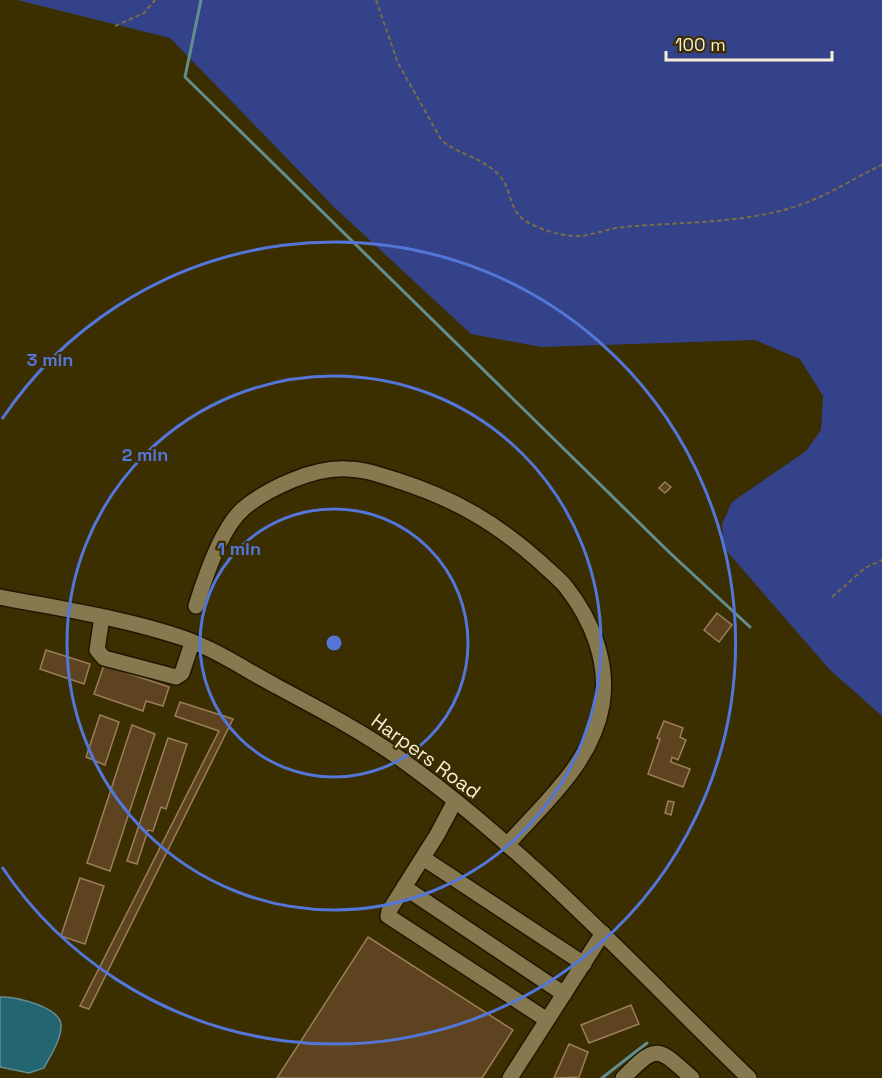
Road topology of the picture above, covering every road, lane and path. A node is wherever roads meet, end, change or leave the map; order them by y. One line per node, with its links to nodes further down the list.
1 (155, 0): 3 (path)
2 (376, 0): 4 (path)
3 (115, 26)
4 (882, 165)
5 (882, 560): 7 (path)
6 (0, 597): 9 (street, Harpers Road)
7 (832, 597)
8 (196, 606): 12 (street)
9 (102, 617): 10 (street, Harpers Road); 10 (street)
10 (192, 643): 11 (street, Harpers Road)
11 (455, 801): 12 (street, Harpers Road); 13 (street)
12 (507, 845): 15 (street, Harpers Road)
13 (423, 858): 14 (street); 16 (street)
14 (404, 887): 17 (street); 18 (street)
15 (603, 933): 16 (street); 22 (street, Harpers Road)
16 (584, 964): 17 (street)
17 (564, 994): 18 (street)
18 (547, 1020): 19 (street)
19 (510, 1078)
20 (623, 1078): 21 (street)
21 (692, 1078)
22 (749, 1078)

